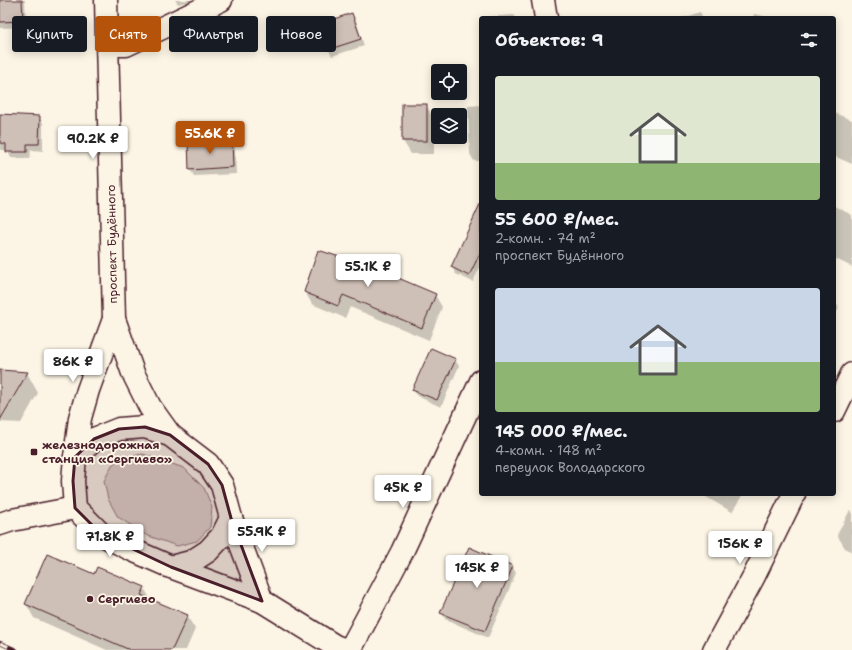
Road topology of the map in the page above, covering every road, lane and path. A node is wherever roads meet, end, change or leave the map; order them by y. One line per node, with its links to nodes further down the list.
1 (106, 0): 4 (street, проспект Будённого)
2 (221, 0): 6 (street)
3 (543, 0): 5 (street)
4 (107, 16)
5 (546, 16)
6 (161, 28)
7 (108, 52): 8 (street, проспект Будённого)
8 (114, 319): 12 (street, проспект Будённого); 13 (street, проспект Будённого)
9 (852, 374): 11 (street)
10 (479, 385): 21 (street)
11 (836, 407)
12 (170, 435): 13 (street); 16 (street)
13 (75, 457): 15 (street, проспект Будённого)
14 (793, 496): 22 (street)
15 (76, 508): 17 (street); 18 (street)
16 (231, 518): 18 (street); 19 (street)
17 (0, 524)
18 (171, 567): 19 (street)
19 (262, 601): 20 (street)
20 (346, 650)
21 (350, 650)
22 (714, 650)

